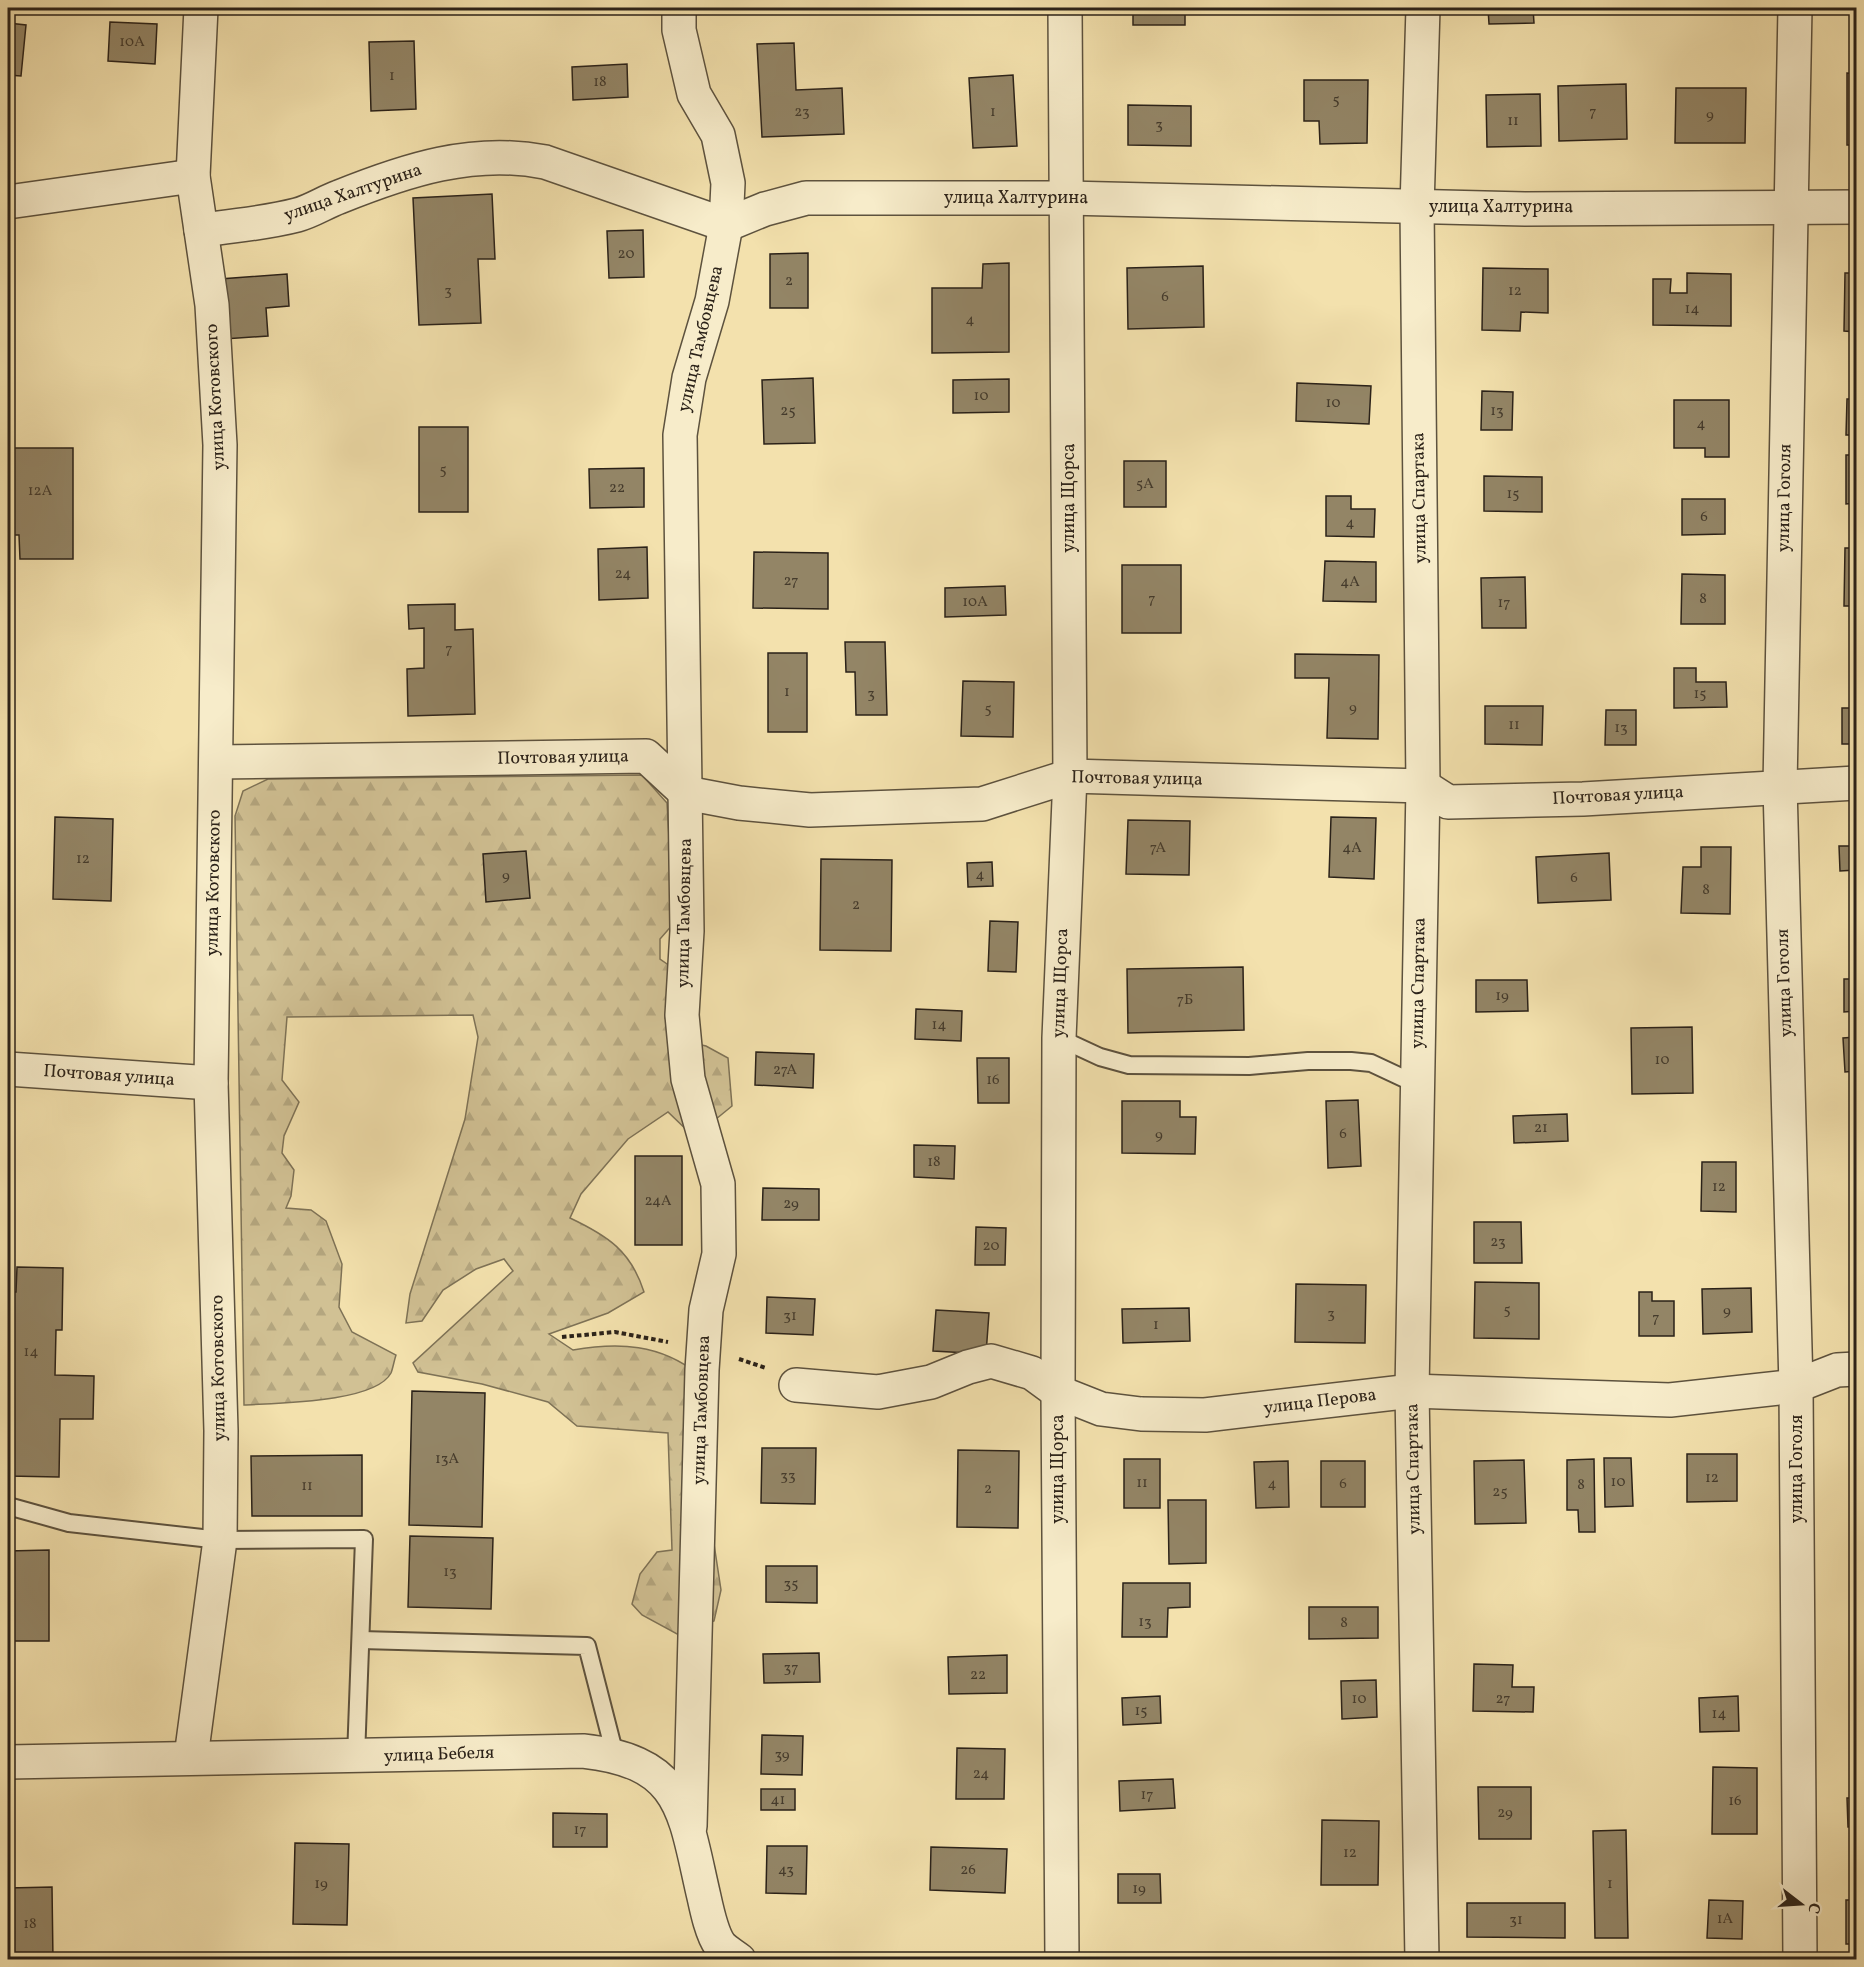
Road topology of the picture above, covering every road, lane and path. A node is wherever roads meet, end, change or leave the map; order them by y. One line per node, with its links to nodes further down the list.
1 (201, 8): 6 (street, улица Котовского)
2 (679, 8): 12 (street, улица Тамбовцева)
3 (1065, 8): 7 (street, улица Щорса)
4 (1423, 8): 10 (street, улица Спартака)
5 (1795, 8): 9 (street, улица Гоголя)
6 (194, 176): 8 (street); 13 (street, улица Котовского)
7 (1067, 198): 10 (street, улица Халтурина); 12 (street, улица Халтурина); 15 (street, улица Щорса)
8 (8, 202)
9 (1791, 205): 10 (street, улица Халтурина); 11 (street, улица Халтурина); 18 (street, улица Гоголя)
10 (1418, 207): 17 (street, улица Спартака)
11 (1857, 207)
12 (726, 225): 13 (street, улица Халтурина); 19 (street, улица Тамбовцева)
13 (201, 230): 14 (street, улица Котовского)
14 (216, 762): 19 (street, Почтовая улица); 22 (street, улица Котовского)
15 (1070, 776): 17 (street, Почтовая улица); 19 (street, Почтовая улица); 20 (street, улица Щорса)
16 (1857, 783): 18 (street, Почтовая улица)
17 (1423, 786): 18 (street, Почтовая улица); 23 (street, улица Спартака)
18 (1780, 786): 26 (street, улица Гоголя)
19 (686, 793): 36 (street, улица Тамбовцева)
20 (1059, 1038): 23 (lane); 28 (street, улица Щорса)
21 (8, 1069): 22 (street, Почтовая улица)
22 (211, 1083): 30 (street, улица Котовского)
23 (1418, 1085): 27 (street, улица Спартака)
24 (1857, 1369): 26 (street, улица Перова)
25 (796, 1384): 28 (street, улица Перова)
26 (1797, 1386): 27 (street, улица Перова); 42 (street, улица Гоголя)
27 (1412, 1391): 28 (street, улица Перова); 41 (street, улица Спартака)
28 (1058, 1392): 40 (street, улица Щорса)
29 (8, 1506): 30 (lane)
30 (220, 1540): 31 (lane); 34 (street, улица Котовского)
31 (361, 1640): 32 (lane); 33 (lane)
32 (615, 1755): 33 (street, улица Бебеля); 36 (street, улица Бебеля)
33 (356, 1757): 34 (street, улица Бебеля)
34 (191, 1758): 35 (street, улица Бебеля)
35 (8, 1762)
36 (690, 1826): 37 (street, улица Бебеля)
37 (706, 1906): 38 (street); 39 (street, улица Бебеля)
38 (706, 1959)
39 (738, 1959)
40 (1062, 1959)
41 (1422, 1959)
42 (1800, 1959)

